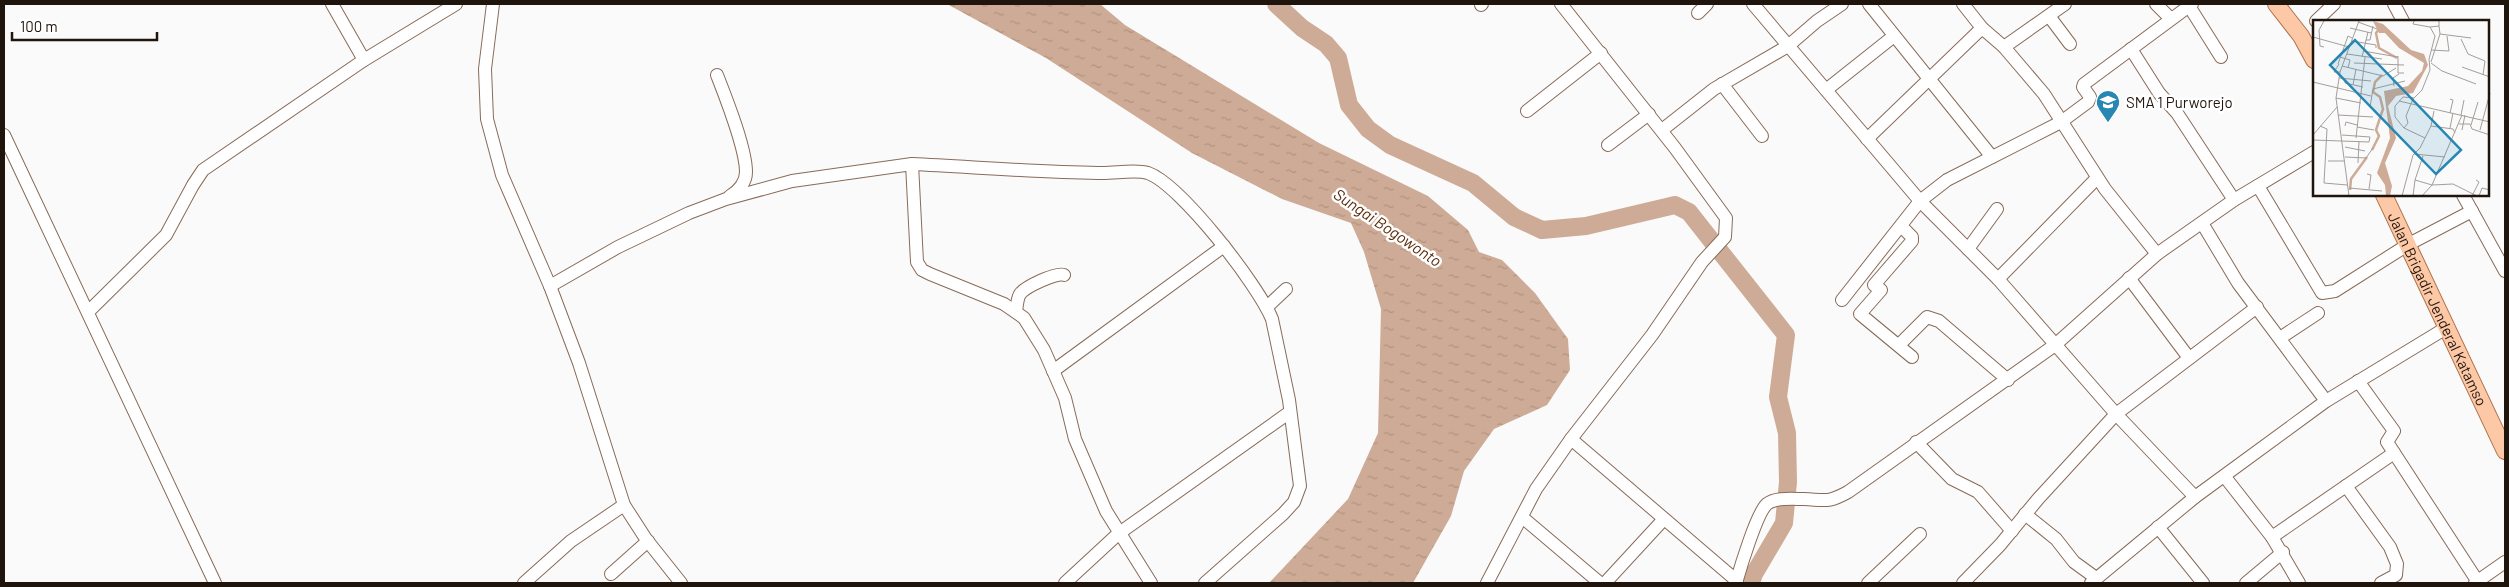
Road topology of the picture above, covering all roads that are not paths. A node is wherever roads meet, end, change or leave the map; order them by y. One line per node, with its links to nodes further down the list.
1 (332, 4): 30 (street)
2 (456, 4): 30 (street)
3 (493, 4): 65 (street)
4 (1562, 4): 27 (street)
5 (1753, 4): 24 (street)
6 (1842, 4): 24 (street)
7 (1869, 4): 21 (street)
8 (1964, 4): 20 (street)
9 (2065, 4): 15 (street)
10 (2156, 4): 16 (street)
11 (2276, 4): 22 (main road)
12 (2334, 4): 17 (street)
13 (2394, 4): 18 (street)
14 (2190, 5): 16 (street); 28 (street)
15 (2049, 16): 23 (street); 25 (street)
16 (2170, 18): 26 (street)
17 (2317, 20)
18 (2402, 20)
19 (2313, 24): 22 (street)
20 (1982, 28): 25 (street); 32 (street)
21 (1894, 36): 32 (street); 34 (street)
22 (2301, 36): 29 (main road)
23 (2070, 44)
24 (1788, 46): 33 (street); 34 (street)
25 (2004, 47): 37 (street)
26 (2130, 50): 37 (street); 51 (street)
27 (1601, 53): 35 (street); 36 (street)
28 (2221, 57)
29 (2313, 58)
30 (364, 60): 71 (street)
31 (716, 75): 50 (street)
32 (1930, 80): 41 (street); 44 (street)
33 (1722, 84): 38 (street); 40 (street)
34 (1826, 90): 41 (street)
35 (1526, 110)
36 (1649, 114): 38 (street); 42 (street)
37 (2060, 122): 44 (street); 46 (street)
38 (1662, 130): 85 (street)
39 (4, 135): 71 (street)
40 (1762, 136)
41 (1867, 139): 52 (street)
42 (1608, 145)
43 (2313, 153): 47 (street)
44 (1992, 157): 52 (street)
45 (912, 164): 50 (street); 58 (street); 70 (street)
46 (2097, 178): 60 (street); 64 (street)
47 (2258, 186): 51 (street); 57 (street)
48 (2385, 196): 57 (main road, Jalan Brigadir Jenderal Katamso)
49 (2464, 196): 54 (street)
50 (726, 199): 65 (street)
51 (2234, 200): 55 (street)
52 (1920, 201): 56 (street); 59 (street)
53 (1997, 209): 59 (street)
54 (2472, 212): 57 (street); 61 (street)
55 (2202, 223): 60 (street); 69 (street)
56 (1901, 226): 67 (street); 75 (street)
57 (2410, 244): 73 (main road, Jalan Brigadir Jenderal Katamso)
58 (1224, 246): 68 (street); 79 (street)
59 (1968, 249): 64 (street)
60 (2157, 254): 63 (street)
61 (2505, 271)
62 (1064, 275): 70 (street)
63 (2129, 278): 76 (street); 78 (street)
64 (1998, 279): 76 (street)
65 (550, 286): 92 (street)
66 (1286, 288): 68 (street)
67 (1842, 300)
68 (1267, 307): 83 (street)
69 (2257, 307): 74 (street); 78 (street)
70 (1016, 310): 79 (street)
71 (88, 312): 108 (street)
72 (2318, 313): 74 (street)
73 (2446, 328): 81 (street); 86 (main road, Jalan Brigadir Jenderal Katamso)
74 (2280, 338): 82 (street)
75 (1898, 345): 77 (street); 80 (street)
76 (2055, 345): 80 (street); 84 (street)
77 (1912, 357)
78 (2188, 358): 84 (street)
79 (1053, 372): 98 (street)
80 (2008, 380): 87 (street)
81 (2358, 381): 82 (street); 88 (street)
82 (2326, 401): 89 (street)
83 (1290, 412): 98 (street); 113 (street)
84 (2116, 414): 91 (street); 93 (street)
85 (1571, 439): 94 (street); 95 (street)
86 (2503, 441)
87 (1916, 442): 97 (street); 106 (street)
88 (2394, 453): 90 (street); 107 (street)
89 (2225, 477): 91 (street); 100 (street)
90 (2346, 486): 100 (street); 122 (street)
91 (2195, 497): 96 (street)
92 (624, 505): 101 (street); 109 (street)
93 (2025, 514): 97 (street); 105 (street)
94 (1522, 517): 114 (street); 115 (street)
95 (1664, 519): 106 (street); 116 (street)
96 (2158, 527): 105 (street); 119 (street)
97 (2012, 531): 118 (street)
98 (1118, 534): 111 (street); 112 (street)
99 (1920, 534): 117 (street)
100 (2272, 537): 102 (street)
101 (648, 541): 104 (street); 110 (street)
102 (2282, 552): 120 (street); 121 (street)
103 (2505, 562): 107 (street)
104 (611, 574)
105 (2094, 581)
106 (1737, 582)
107 (2476, 582)
108 (215, 583)
109 (524, 583)
110 (681, 583)
111 (1065, 583)
112 (1151, 583)
113 (1205, 583)
114 (1487, 583)
115 (1600, 583)
116 (1605, 583)
117 (1868, 583)
118 (1962, 583)
119 (2203, 583)
120 (2246, 583)
121 (2299, 583)
122 (2380, 583)

